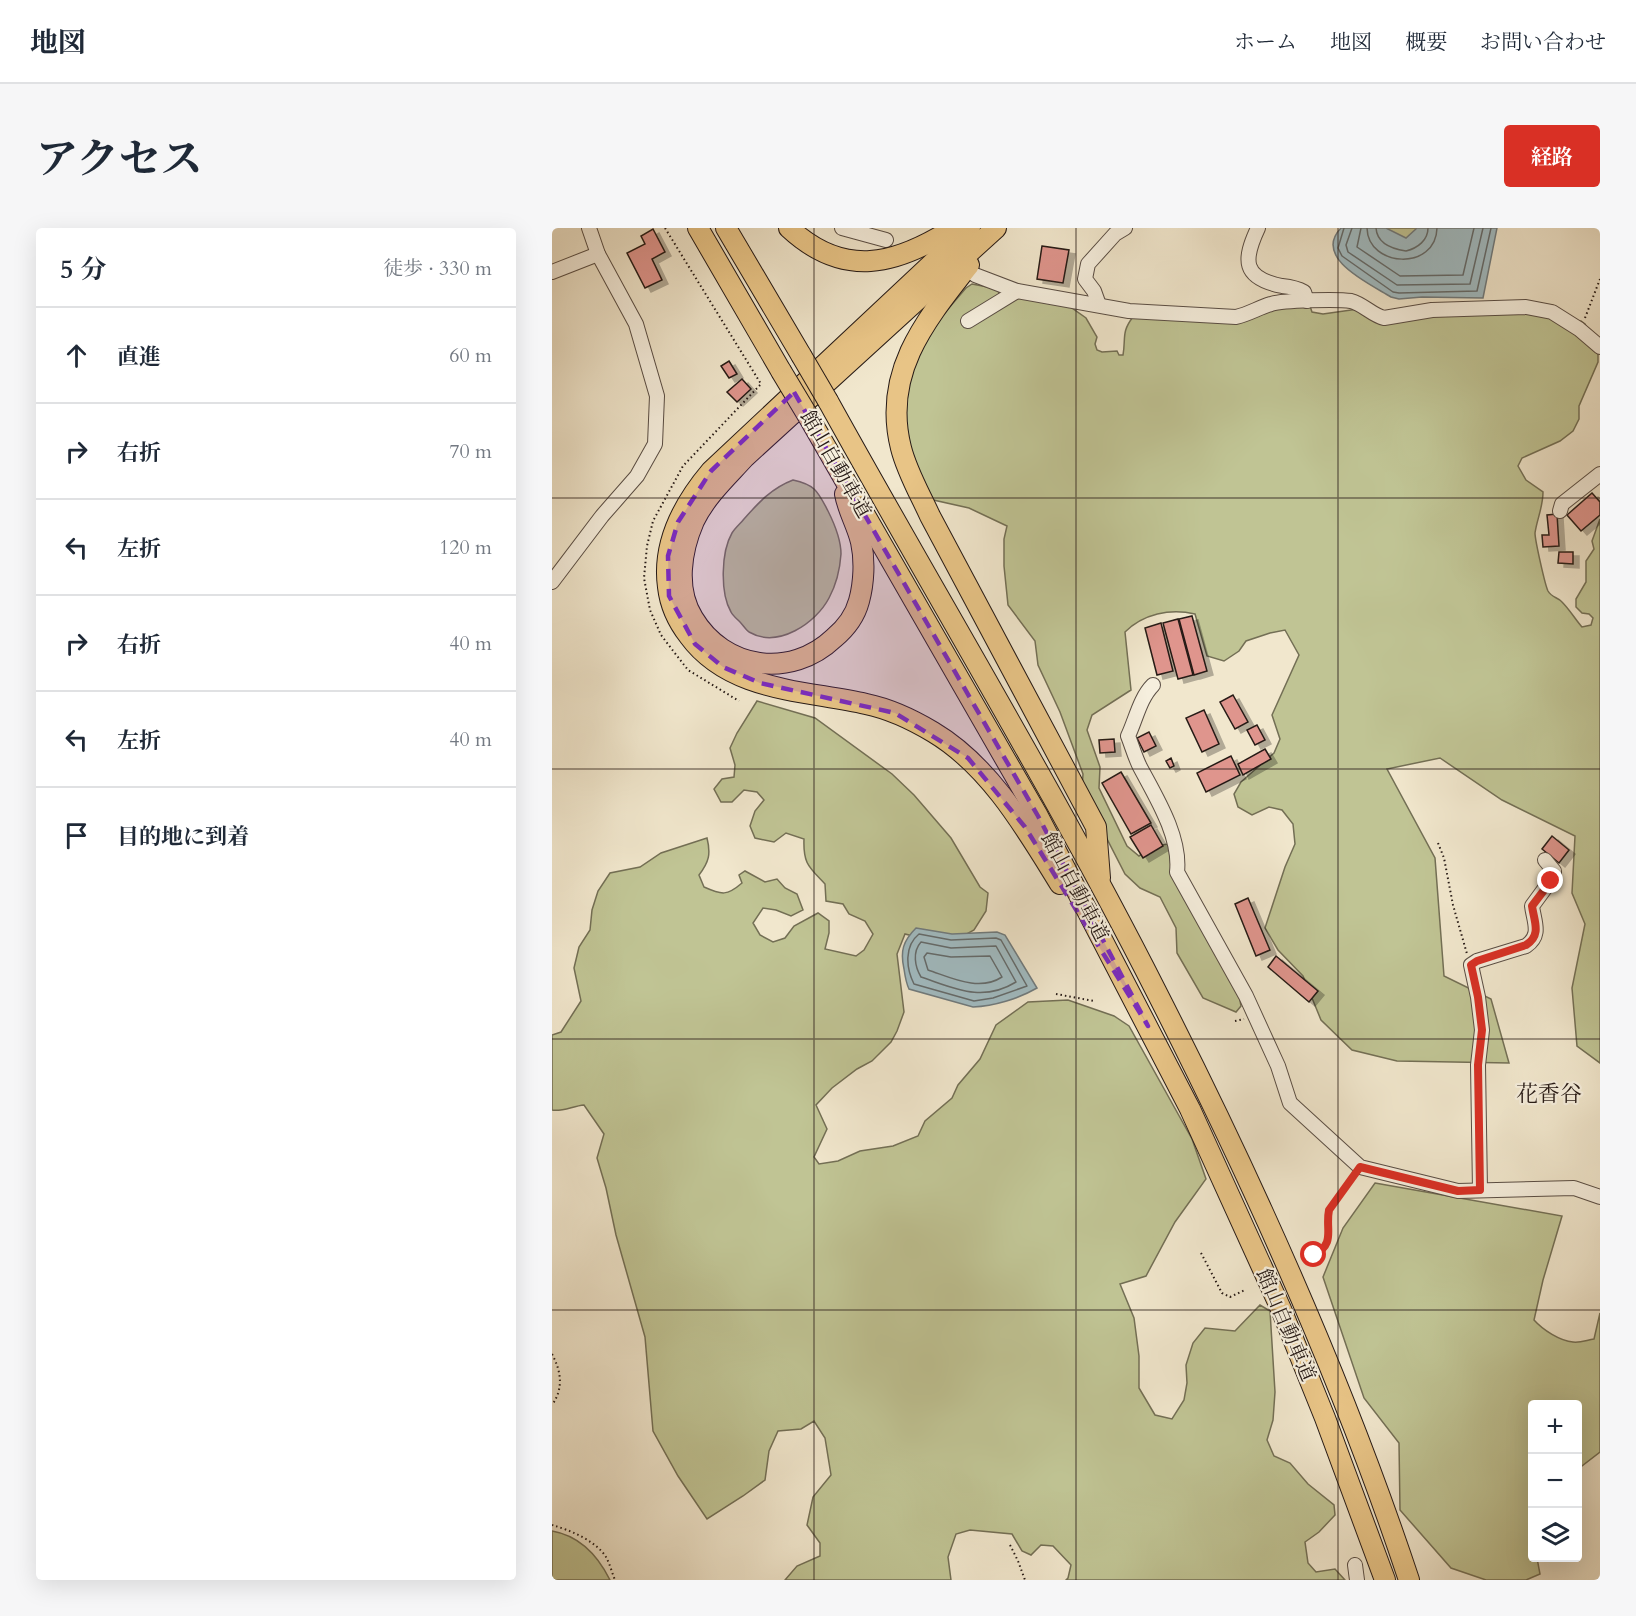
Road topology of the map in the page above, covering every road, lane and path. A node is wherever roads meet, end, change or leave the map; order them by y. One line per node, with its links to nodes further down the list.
1 (589, 228): 12 (street)
2 (698, 228): 22 (highway, 館山自動車道, bridge)
3 (726, 228): 29 (highway, 館山自動車道, bridge)
4 (789, 228): 6 (highway)
5 (842, 228): 11 (street)
6 (954, 228)
7 (970, 228): 33 (highway)
8 (998, 228): 22 (highway); 29 (highway)
9 (1125, 228): 18 (street)
10 (1258, 228): 17 (street)
11 (886, 240)
12 (598, 254): 13 (street); 25 (street)
13 (552, 272)
14 (975, 275): 16 (street)
15 (1600, 279): 20 (path)
16 (1017, 291): 18 (street); 19 (street)
17 (1306, 301): 18 (street); 20 (street)
18 (1099, 305)
19 (968, 321)
20 (1579, 329): 21 (street)
21 (1600, 347)
22 (840, 470): 33 (highway, 館山自動車道)
23 (1600, 474): 24 (street)
24 (1560, 511)
25 (552, 582)
26 (1153, 685): 34 (street)
27 (1438, 843): 30 (path)
28 (1545, 860): 30 (street)
29 (1100, 886): 49 (highway, 館山自動車道)
30 (1471, 965): 35 (street)
31 (1056, 994): 32 (path)
32 (1094, 1001)
33 (1148, 1026): 48 (highway, 館山自動車道)
34 (1360, 1167): 35 (street); 38 (path)
35 (1480, 1190): 36 (street)
36 (1600, 1197)
37 (1202, 1253): 39 (path)
38 (1314, 1255)
39 (1245, 1290)
40 (552, 1354): 41 (path)
41 (552, 1405)
42 (552, 1525): 45 (path)
43 (1010, 1545): 46 (path)
44 (1355, 1565): 47 (street)
45 (615, 1580)
46 (1025, 1580)
47 (1357, 1580)
48 (1385, 1580)
49 (1409, 1580)

